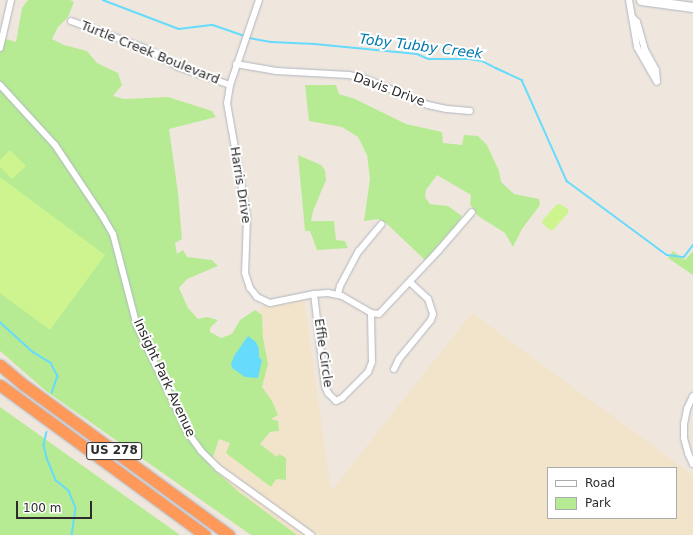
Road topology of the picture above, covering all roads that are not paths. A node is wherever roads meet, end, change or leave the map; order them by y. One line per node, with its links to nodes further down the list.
1 (11, 0): 8 (street)
2 (259, 0): 9 (street, Harris Drive)
3 (629, 0): 6 (street)
4 (641, 0): 5 (main road)
5 (693, 7)
6 (632, 17): 6 (street)
7 (71, 21): 10 (street, Turtle Creek Boulevard)
8 (0, 48)
9 (236, 64): 10 (street, Harris Drive); 12 (street, Davis Drive)
10 (230, 85): 16 (street, Harris Drive)
11 (0, 86): 26 (street, Insight Park Avenue)
12 (470, 111)
13 (472, 212): 15 (street)
14 (382, 224): 17 (street)
15 (410, 282): 18 (street); 20 (street)
16 (314, 294): 17 (street, Harris Drive); 18 (street, Effie Circle)
17 (338, 294): 18 (street, Harris Drive)
18 (371, 313)
19 (0, 365): 25 (highway, US 278)
20 (394, 369)
21 (0, 385): 24 (highway, US 278)
22 (693, 396): 23 (street)
23 (693, 464)
24 (205, 535)
25 (229, 535)
26 (311, 535)

